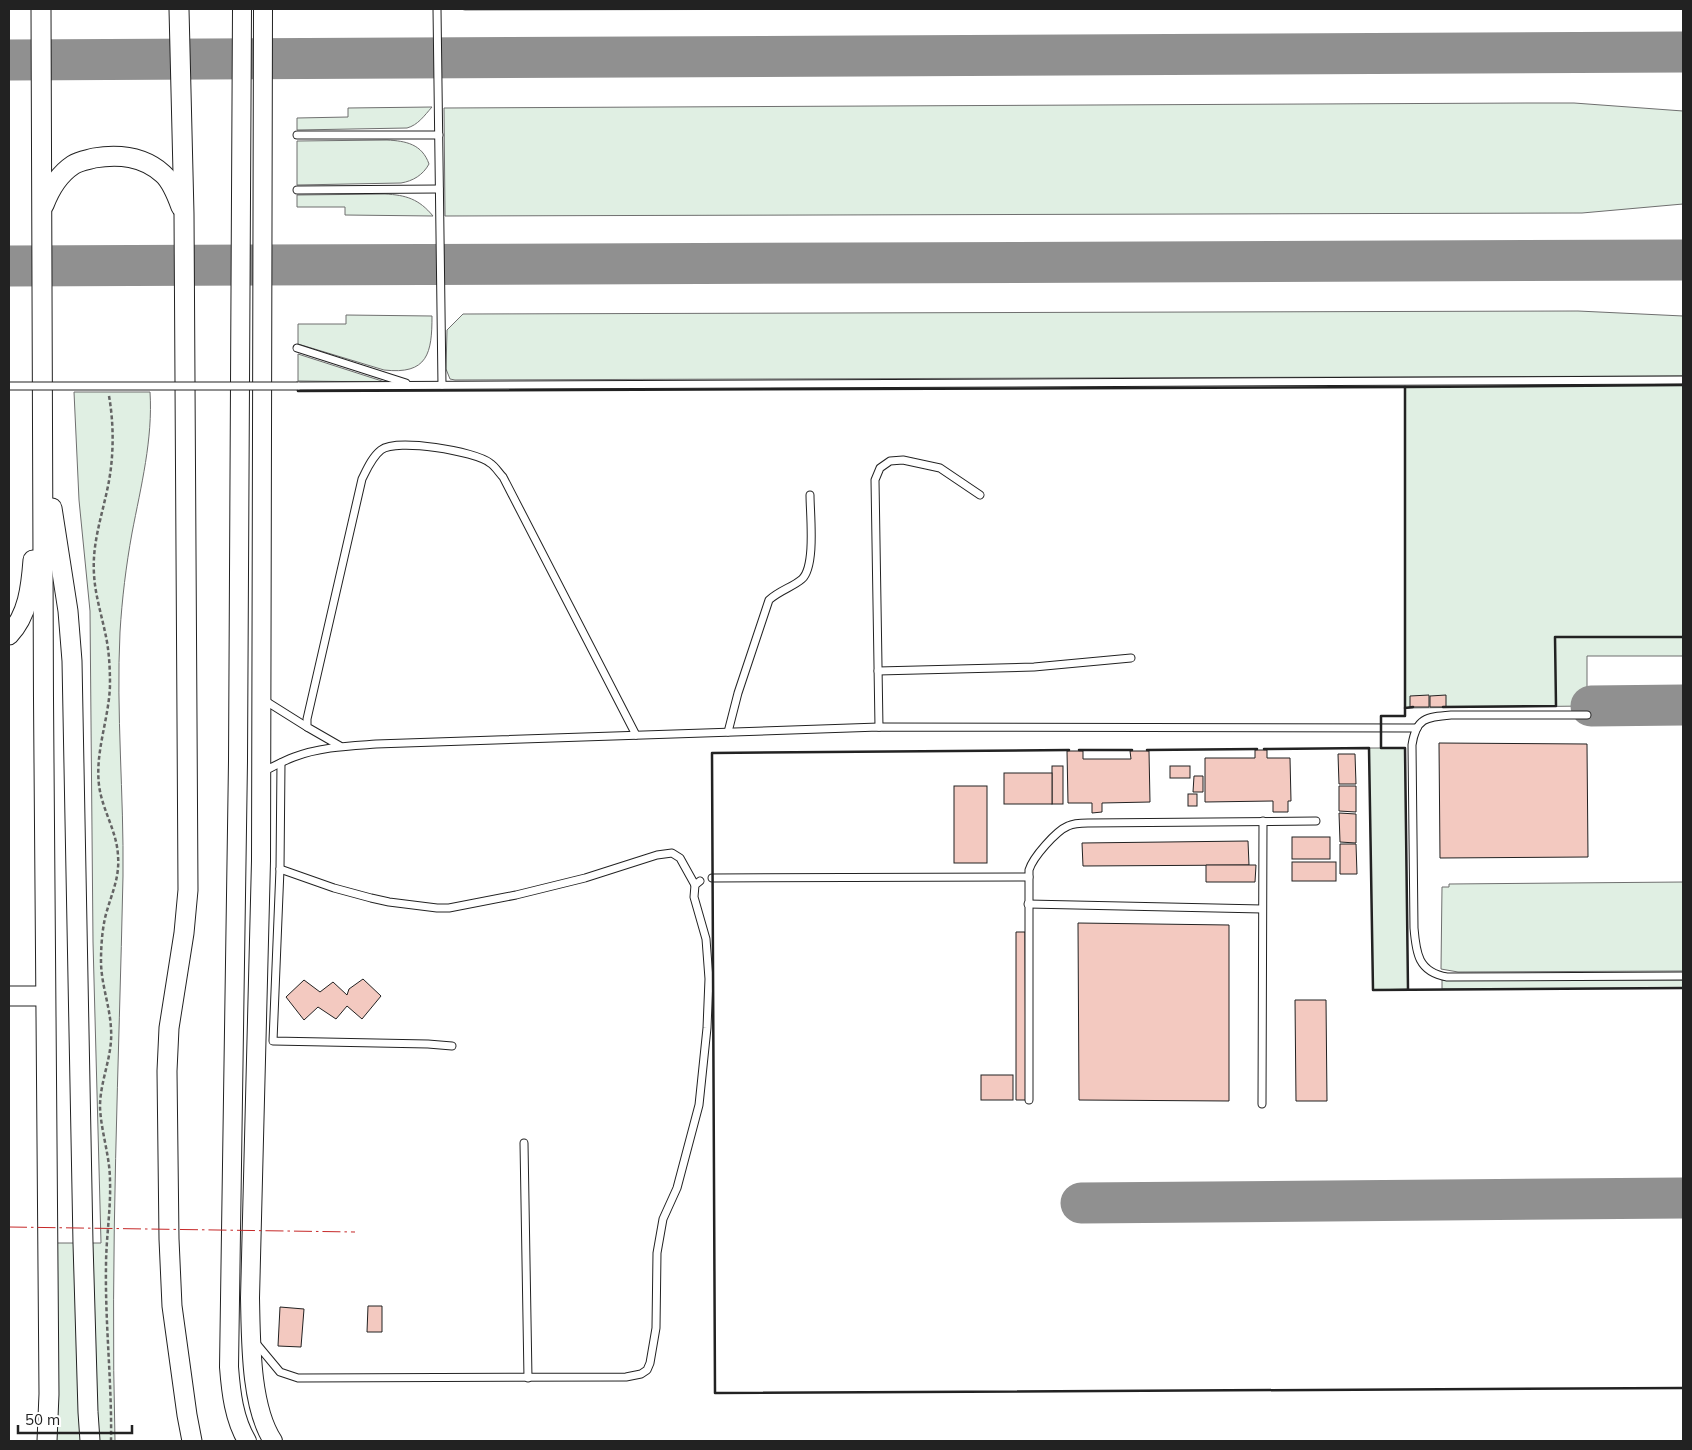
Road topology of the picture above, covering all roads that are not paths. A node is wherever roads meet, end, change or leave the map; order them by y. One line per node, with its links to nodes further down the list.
1 (41, 9): 10 (main road)
2 (179, 9): 11 (main road)
3 (242, 9): 52 (street)
4 (263, 9): 23 (street)
5 (437, 9): 7 (lane)
6 (297, 135): 7 (lane)
7 (439, 135): 8 (lane)
8 (439, 189): 9 (lane); 15 (lane)
9 (297, 190)
10 (42, 209): 11 (main road); 17 (main road)
11 (184, 214): 51 (main road)
12 (297, 348): 14 (lane)
13 (1683, 380): 15 (lane)
14 (413, 385): 15 (lane); 16 (lane, bridge)
15 (442, 385)
16 (9, 386)
17 (44, 460): 20 (main road); 42 (main road); 50 (main road)
18 (810, 494): 28 (lane)
19 (980, 495): 22 (lane)
20 (9, 635)
21 (1131, 658): 22 (lane)
22 (878, 671): 26 (lane)
23 (262, 698): 25 (lane); 32 (street)
24 (1587, 715): 27 (lane)
25 (307, 727): 29 (lane); 30 (lane)
26 (879, 727): 27 (lane); 28 (lane)
27 (1417, 728): 40 (lane)
28 (728, 732): 29 (lane)
29 (636, 735): 30 (lane)
30 (341, 746): 31 (lane)
31 (281, 763): 32 (lane); 35 (lane)
32 (262, 772): 47 (street)
33 (1263, 821): 34 (lane); 37 (lane); 39 (lane)
34 (1316, 821)
35 (280, 869): 43 (lane); 48 (lane)
36 (712, 878): 37 (lane)
37 (1029, 878): 38 (lane)
38 (1028, 904): 39 (lane); 44 (lane)
39 (1262, 909): 45 (lane)
40 (1683, 976)
41 (9, 996): 42 (main road)
42 (45, 996): 49 (main road)
43 (452, 1046)
44 (1029, 1100)
45 (1262, 1104)
46 (524, 1143): 48 (lane)
47 (251, 1338): 48 (lane); 53 (street)
48 (528, 1378)
49 (47, 1441)
50 (90, 1441)
51 (192, 1441)
52 (247, 1441)
53 (273, 1441)

